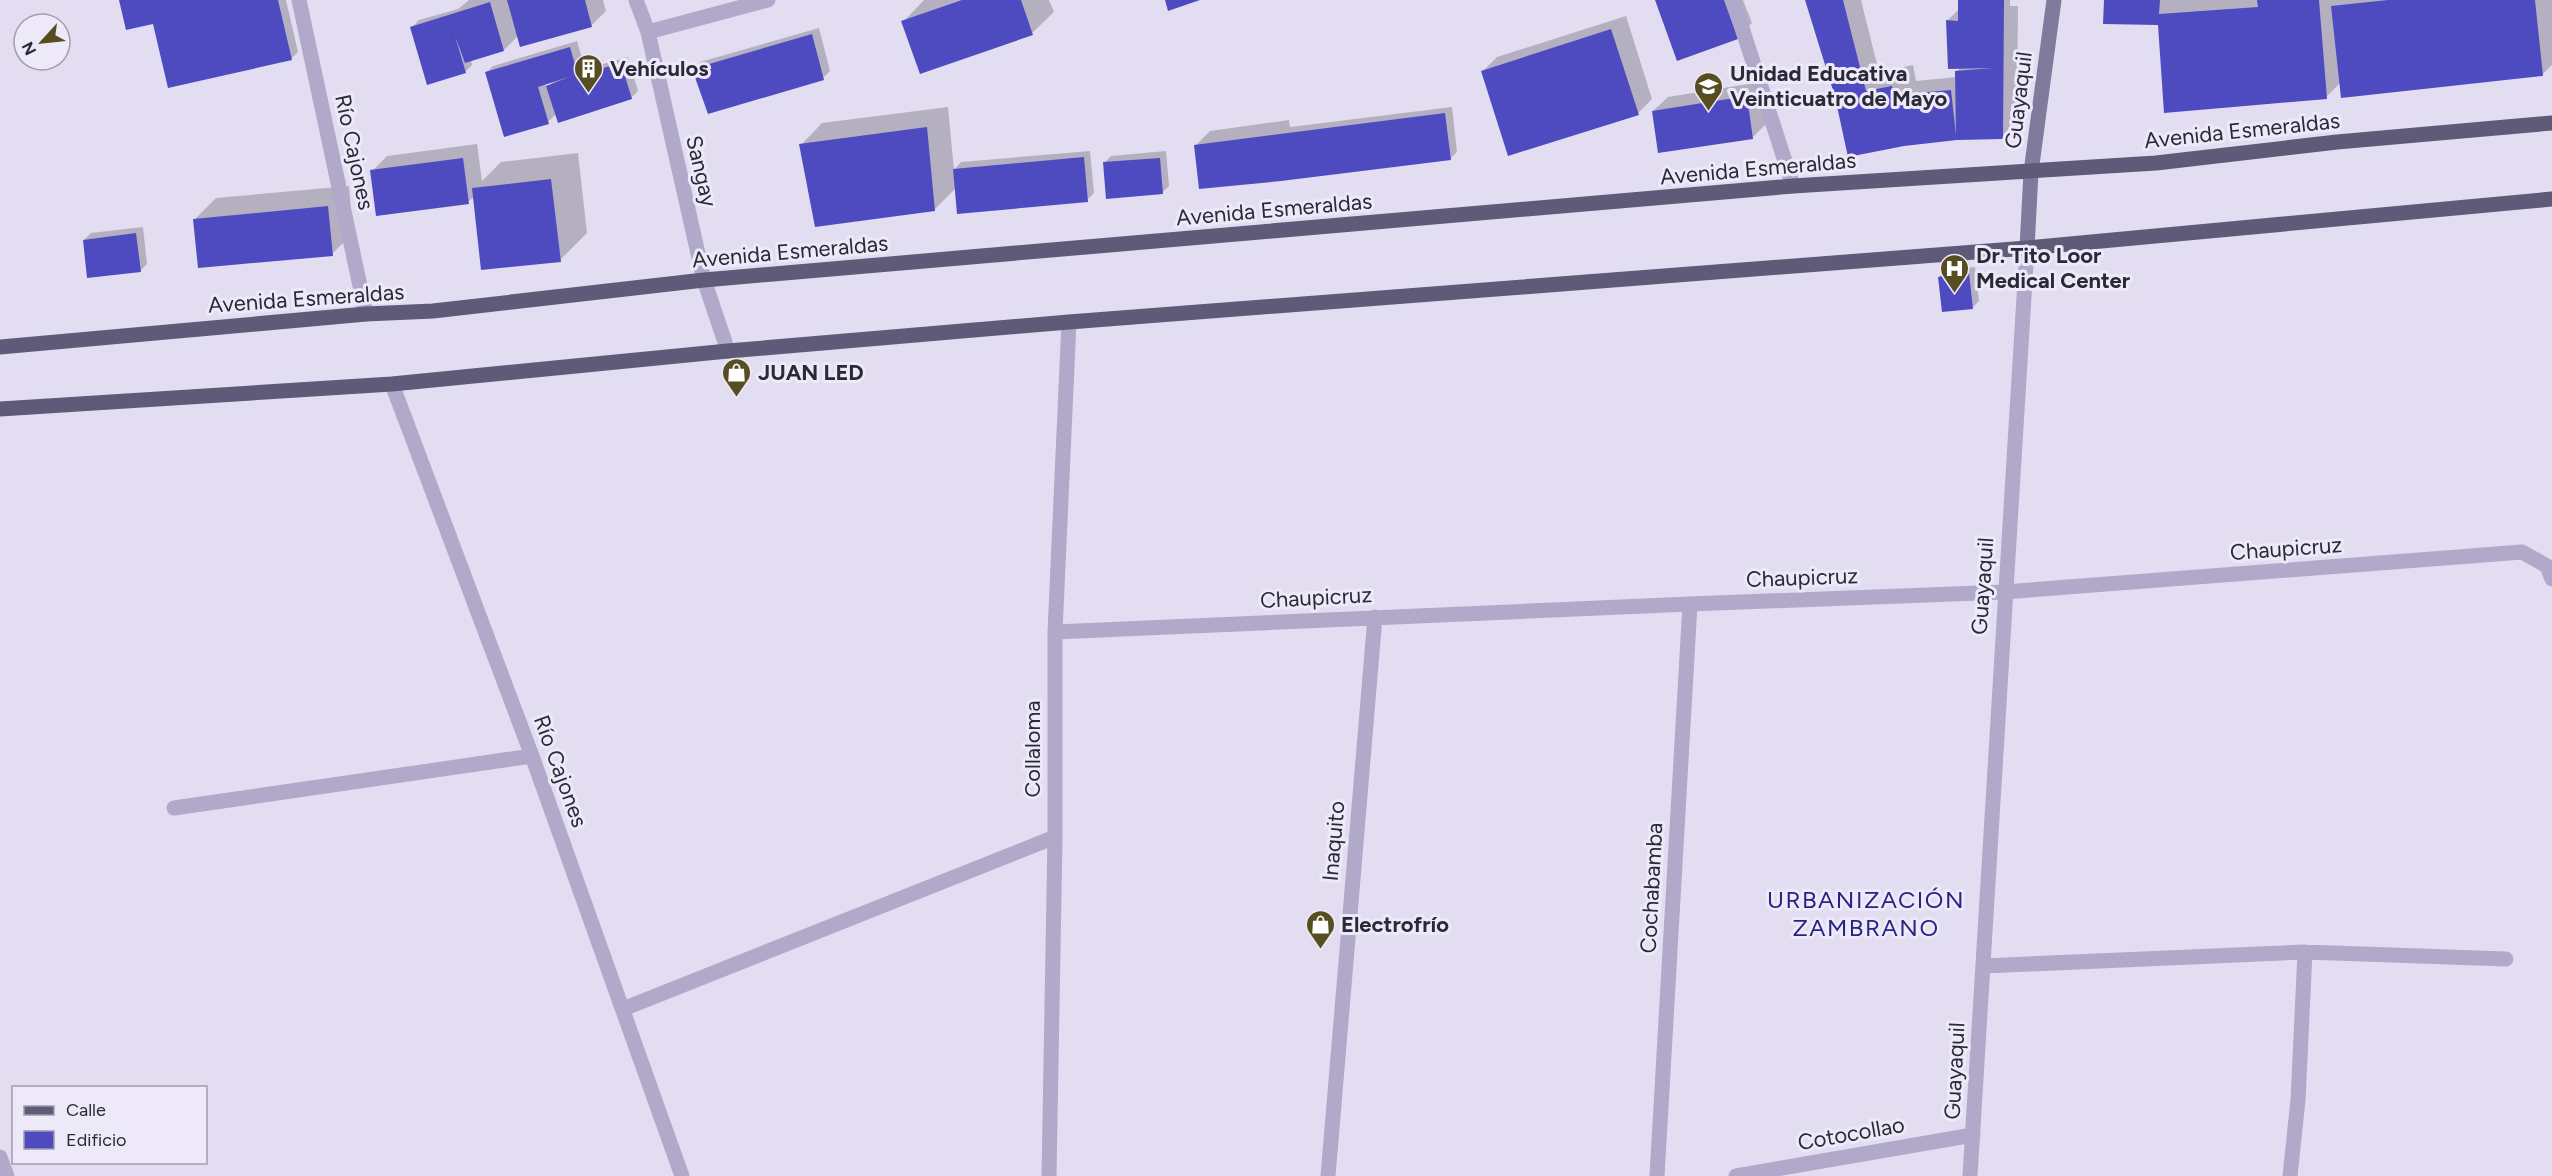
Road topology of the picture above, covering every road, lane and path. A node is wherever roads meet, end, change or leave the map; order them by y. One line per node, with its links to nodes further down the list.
1 (299, 0): 13 (street, Río Cajones)
2 (636, 0): 6 (street, Sangay)
3 (768, 0): 6 (street)
4 (1733, 0): 9 (street)
5 (2054, 0): 8 (street, Guayaquil)
6 (648, 32): 12 (street, Sangay)
7 (2552, 123): 8 (main road, Avenida Esmeraldas)
8 (2031, 172): 9 (main road, Avenida Esmeraldas); 11 (street, Guayaquil)
9 (1792, 186): 12 (main road, Avenida Esmeraldas)
10 (2552, 199): 11 (main road)
11 (2027, 248): 14 (main road); 20 (street, Guayaquil)
12 (704, 280): 13 (main road, Avenida Esmeraldas); 16 (street, Sangay)
13 (366, 314): 15 (main road, Avenida Esmeraldas)
14 (1069, 322): 16 (main road); 23 (street, Collaloma)
15 (0, 347)
16 (729, 351): 17 (main road)
17 (392, 384): 18 (main road); 24 (street, Río Cajones)
18 (0, 409)
19 (2549, 573): 20 (street, Chaupicruz)
20 (2004, 592): 21 (street, Chaupicruz); 29 (street, Guayaquil)
21 (1690, 603): 22 (street, Chaupicruz); 37 (street, Cochabamba)
22 (1375, 617): 23 (street, Chaupicruz); 36 (street, Inaquito)
23 (1054, 632): 26 (street, Collaloma)
24 (532, 756): 25 (street); 30 (street, Río Cajones)
25 (174, 808)
26 (1055, 837): 30 (street); 35 (street, Collaloma)
27 (2305, 952): 28 (street); 29 (street); 40 (street)
28 (2506, 959)
29 (1983, 966): 31 (street, Guayaquil)
30 (623, 1009): 34 (street, Río Cajones)
31 (1973, 1135): 38 (street, Cotocollao); 39 (street, Guayaquil)
32 (0, 1157): 33 (street)
33 (7, 1176)
34 (682, 1176)
35 (1048, 1176)
36 (1328, 1176)
37 (1657, 1176)
38 (1736, 1176)
39 (1970, 1176)
40 (2290, 1176)

